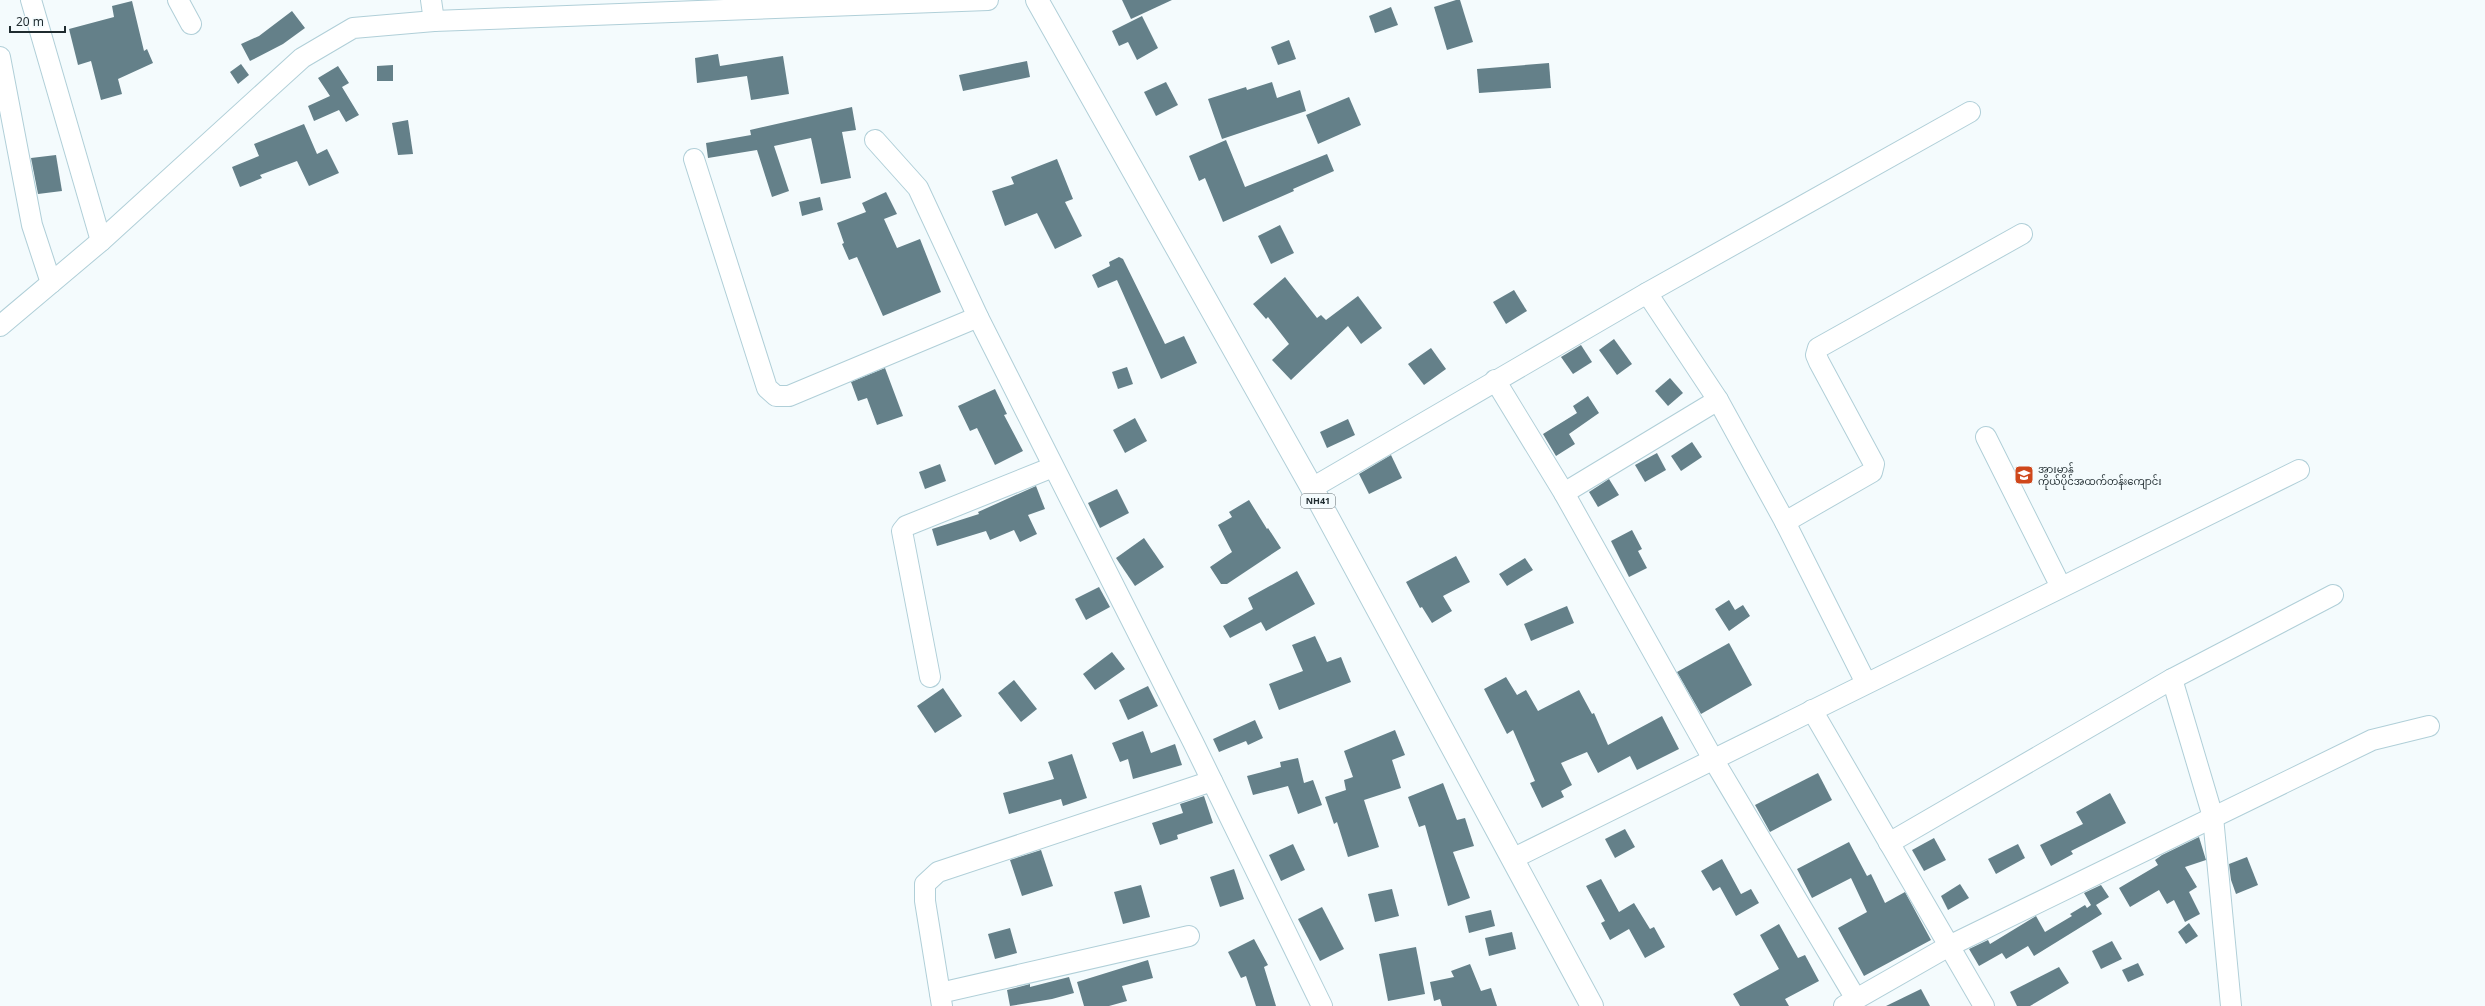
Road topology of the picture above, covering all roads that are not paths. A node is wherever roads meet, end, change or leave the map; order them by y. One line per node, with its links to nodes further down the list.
1 (31, 0): 15 (street)
2 (178, 0): 9 (street)
3 (431, 0): 8 (street)
4 (988, 0): 6 (street)
5 (1037, 0): 25 (highway, NH41)
6 (703, 5): 7 (street)
7 (564, 8): 8 (street)
8 (434, 21): 15 (street)
9 (191, 24)
10 (0, 58): 16 (street)
11 (1970, 112): 17 (street)
12 (875, 140): 18 (street)
13 (694, 159): 18 (street)
14 (2022, 234): 27 (street)
15 (101, 241): 16 (street)
16 (51, 283): 19 (street)
17 (1647, 293): 20 (street); 21 (street)
18 (978, 317): 23 (street)
19 (0, 326)
20 (1495, 380): 25 (street); 26 (street)
21 (1718, 400): 26 (street); 27 (street)
22 (1986, 436): 28 (street)
23 (1053, 467): 30 (street); 36 (street)
24 (2299, 470): 28 (street)
25 (1312, 488): 39 (highway, NH41)
26 (1564, 493): 35 (street)
27 (1784, 522): 32 (street)
28 (2061, 587): 32 (street)
29 (2333, 595): 31 (street)
30 (930, 677)
31 (2172, 679): 37 (street); 38 (street)
32 (1866, 683): 33 (street)
33 (1812, 710): 35 (street); 38 (street)
34 (2429, 726): 37 (street)
35 (1714, 759): 39 (street); 43 (street)
36 (1212, 780): 42 (street); 44 (street)
37 (2213, 817): 41 (street); 47 (street)
38 (1889, 843): 41 (street)
39 (1512, 859): 45 (highway, NH41)
40 (1189, 936): 42 (street)
41 (1949, 946): 43 (street); 46 (street)
42 (941, 1000)
43 (1850, 1003)
44 (1322, 1006)
45 (1592, 1006)
46 (1984, 1006)
47 (2231, 1006)

